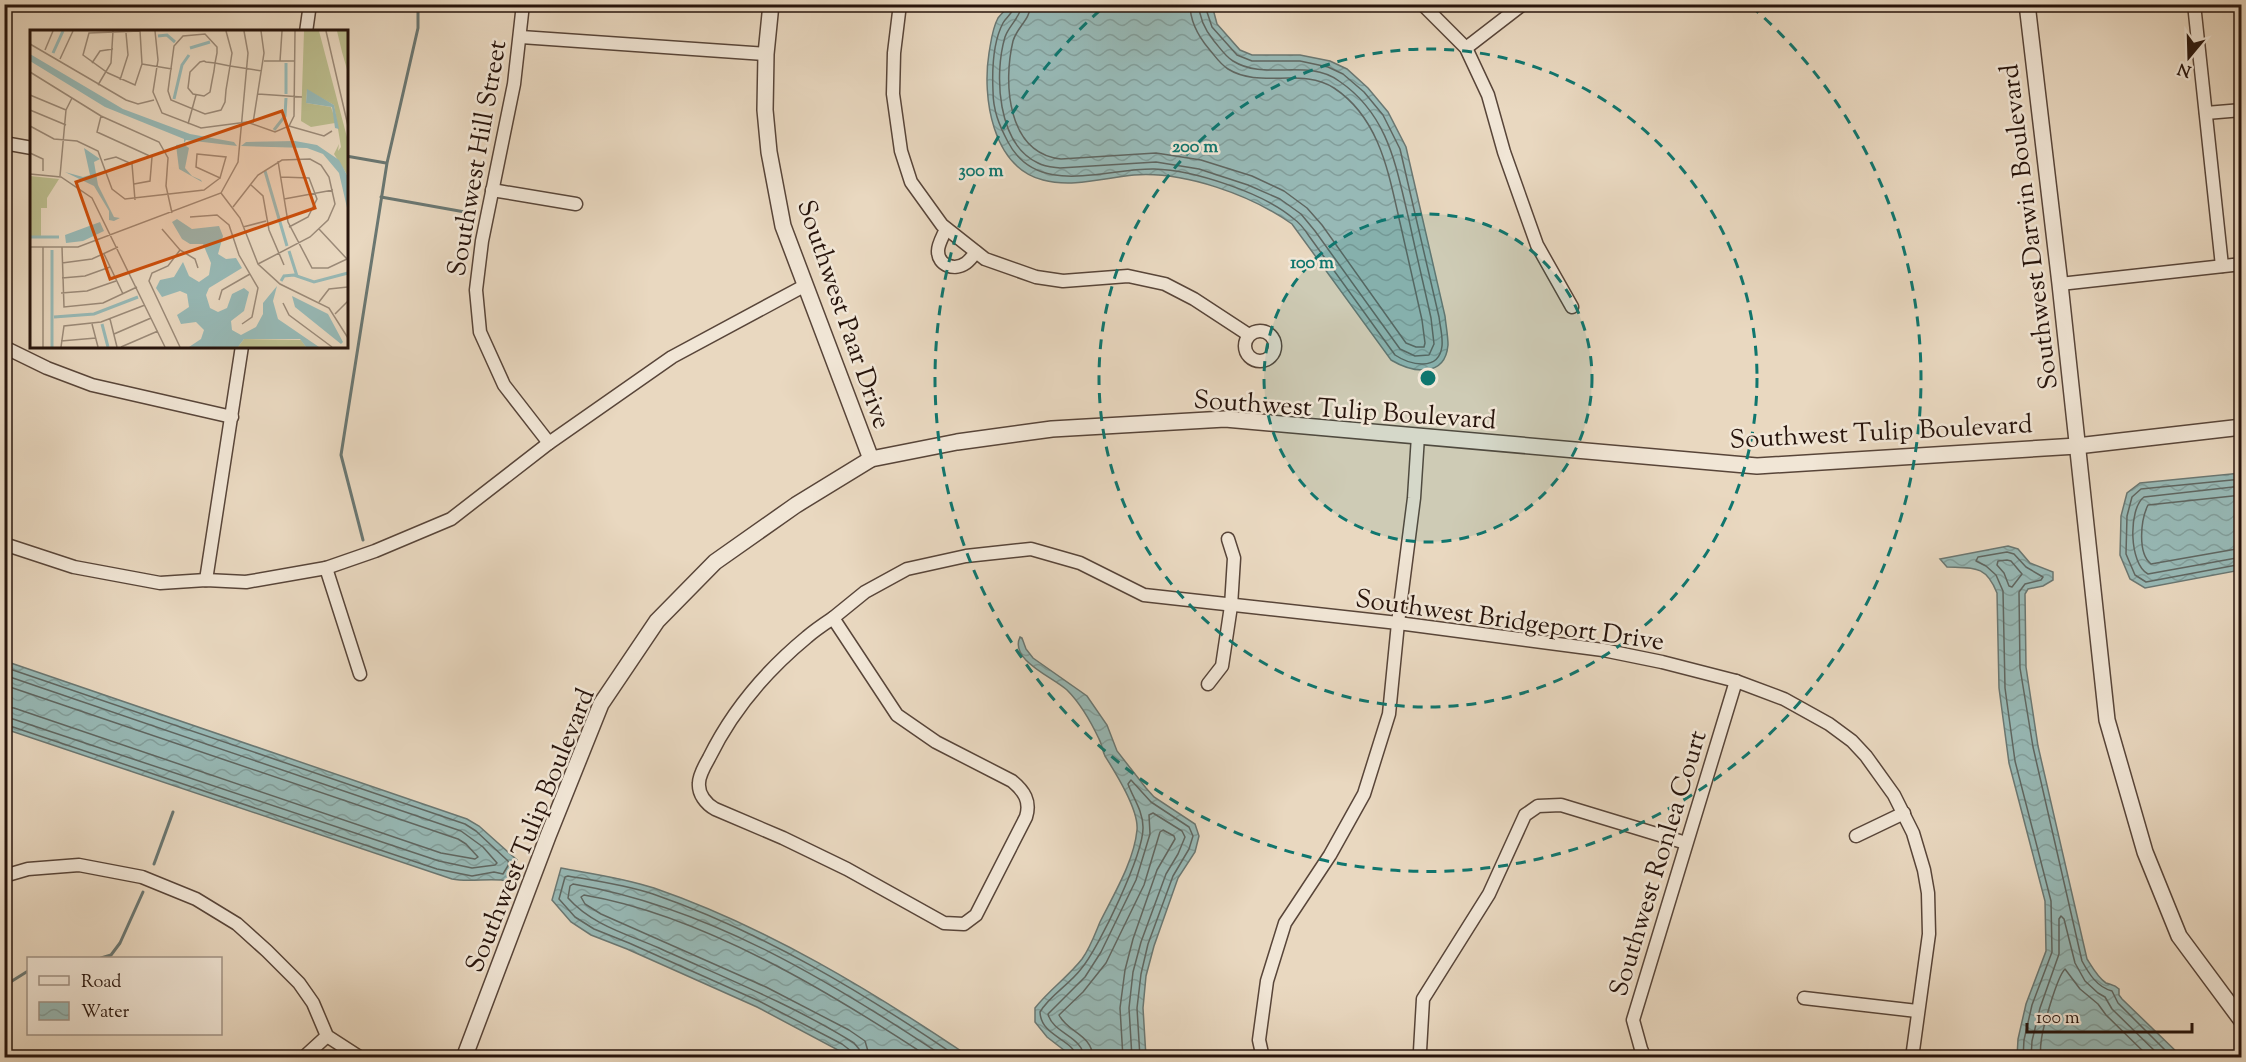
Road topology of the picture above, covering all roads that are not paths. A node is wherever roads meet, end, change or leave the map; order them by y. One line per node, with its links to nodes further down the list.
1 (310, 4): 9 (street)
2 (523, 4): 10 (street, Southwest Hill Street)
3 (771, 4): 12 (street, Southwest Paar Drive)
4 (900, 4): 19 (street)
5 (1422, 4): 11 (street)
6 (1523, 4): 11 (street)
7 (2026, 4): 23 (street, Southwest Darwin Boulevard)
8 (2194, 4): 14 (street)
9 (306, 30)
10 (520, 37): 12 (street); 17 (street, Southwest Hill Street)
11 (1466, 48): 25 (street)
12 (766, 54): 24 (street, Southwest Paar Drive)
13 (2241, 110): 14 (street)
14 (2206, 113): 22 (street)
15 (4, 143): 16 (street)
16 (30, 148)
17 (492, 190): 18 (street); 32 (street, Southwest Hill Street)
18 (576, 204)
19 (946, 229): 20 (street); 20 (street)
20 (976, 252): 26 (street)
21 (2241, 264): 22 (street)
22 (2222, 266): 23 (street)
23 (2060, 284): 33 (street, Southwest Darwin Boulevard)
24 (804, 286): 32 (street); 34 (street, Southwest Paar Drive)
25 (1572, 308)
26 (1249, 335)
27 (4, 347): 29 (street)
28 (242, 348): 29 (street)
29 (232, 417): 38 (street)
30 (2241, 427): 33 (street, Southwest Tulip Boulevard)
31 (1418, 436): 33 (street, Southwest Tulip Boulevard); 34 (street, Southwest Tulip Boulevard); 41 (street)
32 (549, 443): 37 (street)
33 (2077, 446): 51 (street, Southwest Darwin Boulevard)
34 (871, 459): 55 (street, Southwest Tulip Boulevard)
35 (1228, 538): 39 (street)
36 (4, 544): 38 (street)
37 (326, 567): 38 (street); 42 (street)
38 (206, 580)
39 (1231, 606): 40 (street, Southwest Bridgeport Drive); 41 (street, Southwest Bridgeport Drive); 44 (street)
40 (833, 618): 40 (street, Southwest Bridgeport Drive)
41 (1398, 623): 43 (street, Southwest Bridgeport Drive); 56 (street)
42 (360, 674)
43 (1736, 681): 45 (street, Southwest Bridgeport Drive); 47 (street, Southwest Ronlea Court)
44 (1208, 684)
45 (1904, 813): 46 (street); 50 (street, Southwest Bridgeport Drive)
46 (1856, 836)
47 (1686, 843): 57 (street); 58 (street, Southwest Ronlea Court)
48 (4, 876): 52 (street)
49 (1804, 998): 50 (street)
50 (1917, 1011): 59 (street, Southwest Bridgeport Drive)
51 (2241, 1021)
52 (327, 1036): 53 (street); 54 (street)
53 (303, 1058)
54 (361, 1058)
55 (464, 1058)
56 (1263, 1058)
57 (1423, 1058)
58 (1645, 1058)
59 (1912, 1058)

